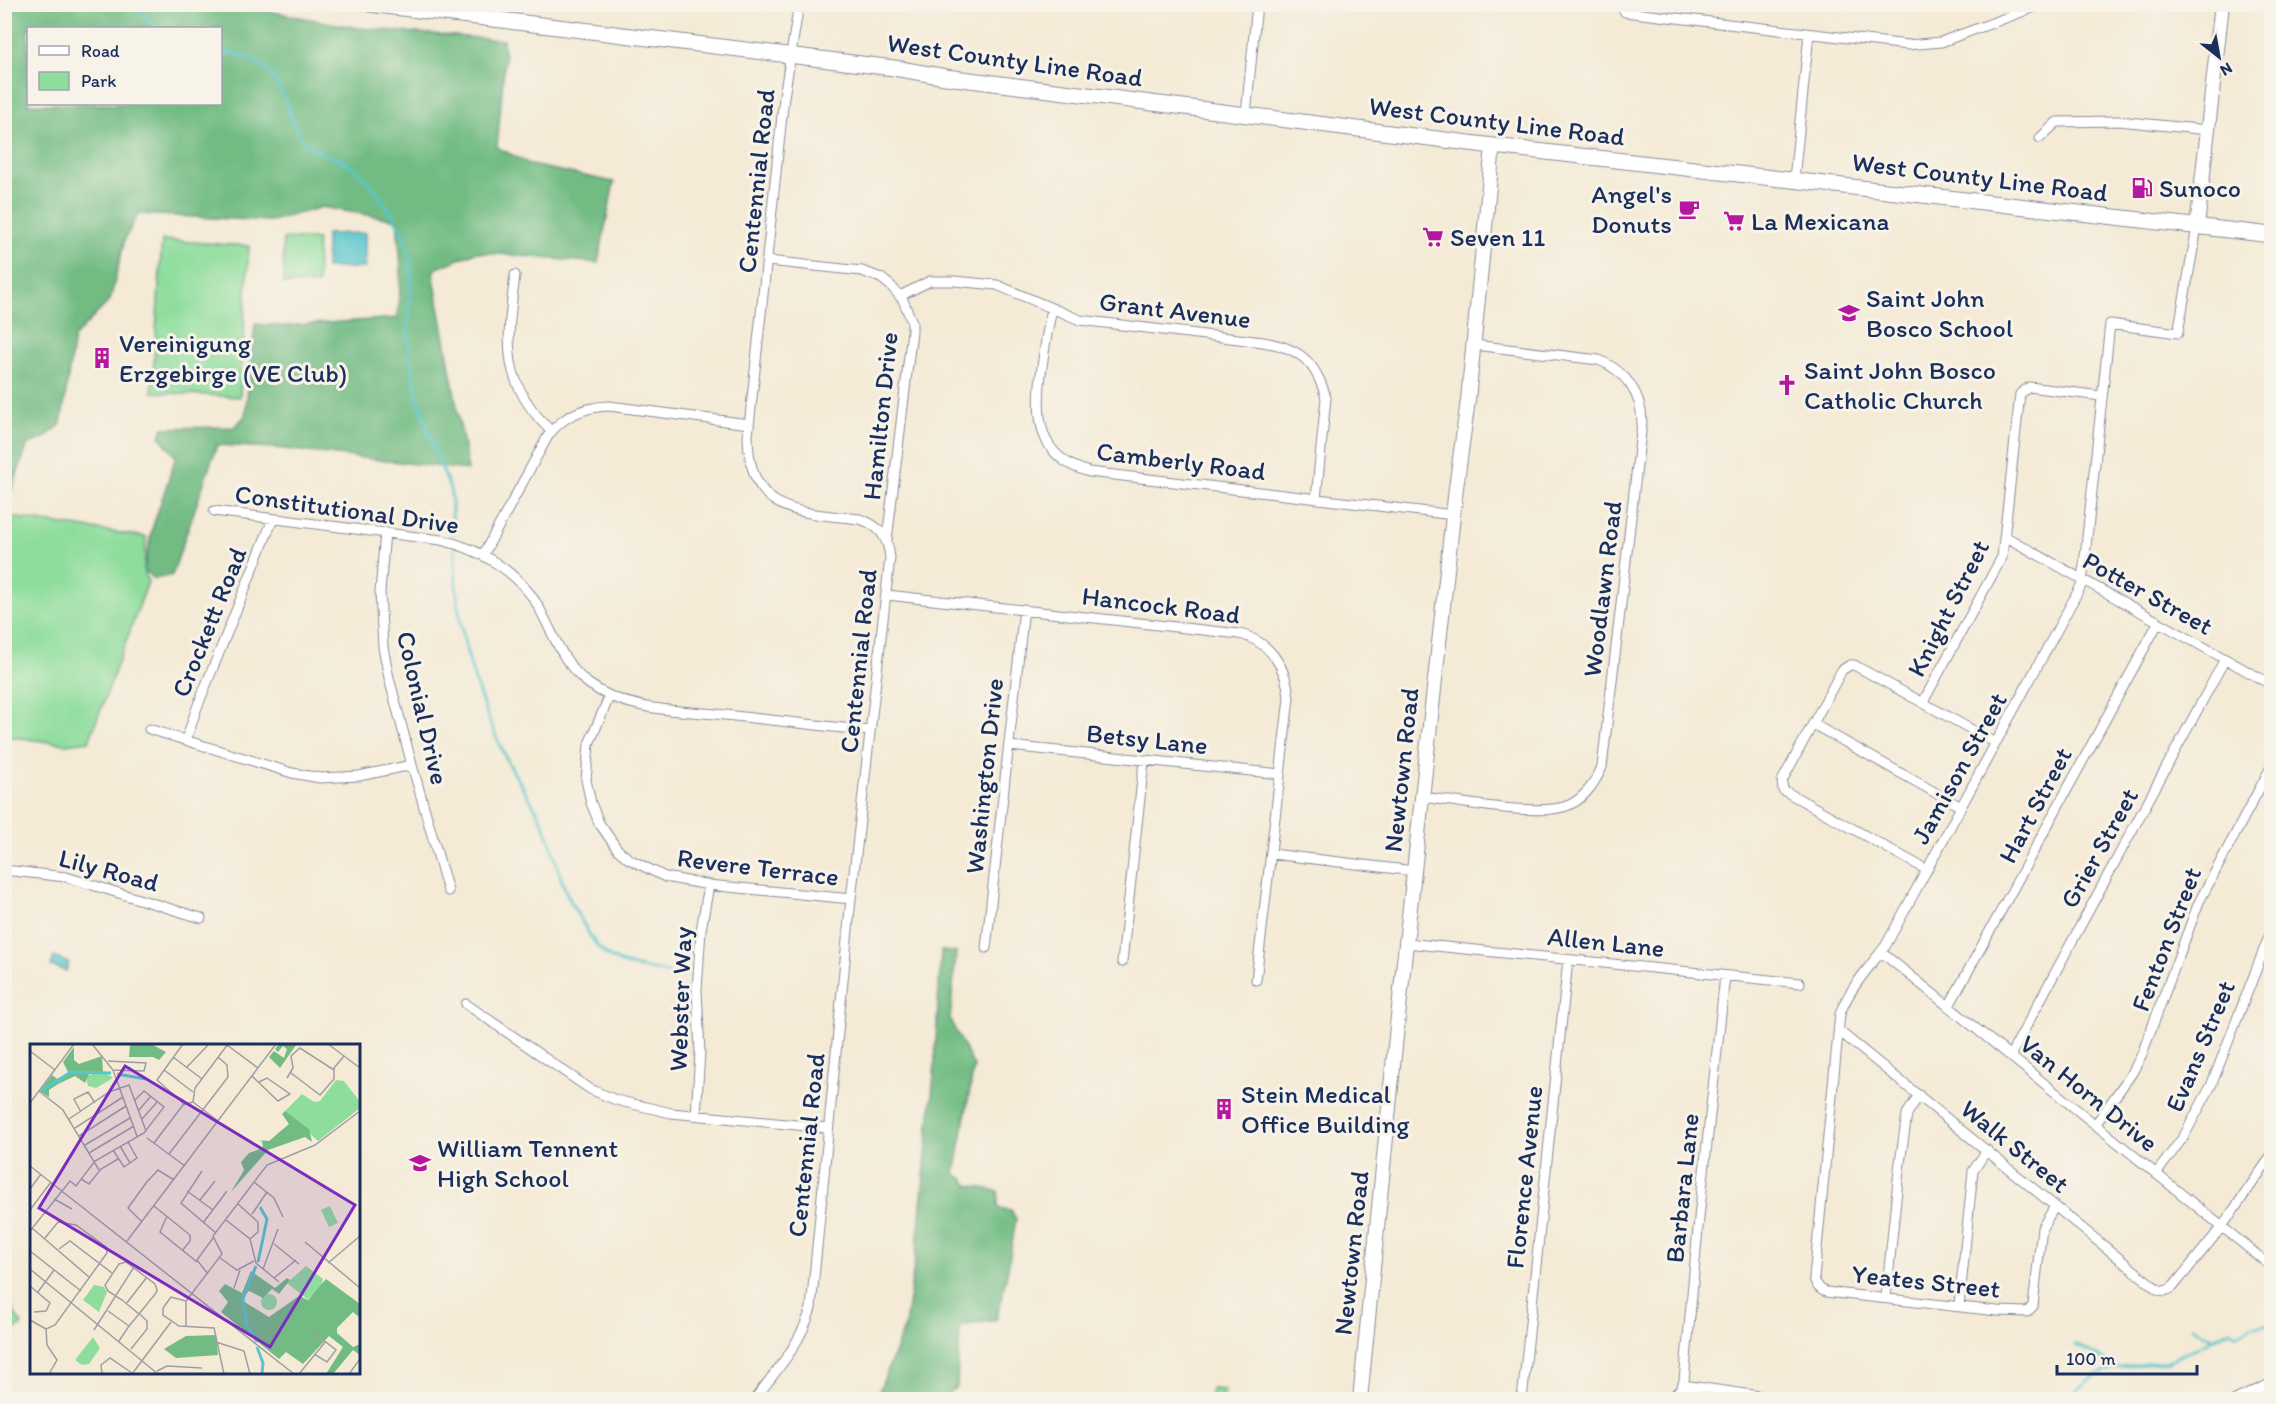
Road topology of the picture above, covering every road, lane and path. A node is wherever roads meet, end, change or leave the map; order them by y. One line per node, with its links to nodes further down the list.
1 (369, 4): 8 (main road, West County Line Road)
2 (799, 4): 8 (street, Centennial Road)
3 (1257, 4): 9 (street)
4 (1620, 4): 7 (street)
5 (2043, 4): 7 (street)
6 (2222, 4): 10 (street)
7 (1809, 33): 13 (street)
8 (792, 56): 9 (main road, West County Line Road); 16 (street, Centennial Road)
9 (1246, 114): 12 (main road, West County Line Road)
10 (2208, 130): 11 (street); 14 (street)
11 (2040, 138)
12 (1494, 146): 13 (main road, West County Line Road); 20 (street, Newtown Road)
13 (1794, 179): 14 (main road, West County Line Road)
14 (2197, 227): 15 (main road, West County Line Road); 21 (street, Jamison Street)
15 (2271, 235)
16 (768, 261): 18 (street, Hamilton Drive); 22 (street, Centennial Road)
17 (515, 275): 23 (street)
18 (900, 296): 19 (street, Grant Avenue); 30 (street, Hamilton Drive)
19 (1052, 309): 24 (street, Grant Avenue); 24 (street, Camberly Road)
20 (1474, 345): 26 (street, Newtown Road); 50 (street, Woodlawn Road)
21 (2101, 396): 29 (street, Knight Street); 32 (street, Jamison Street)
22 (749, 424): 23 (street); 30 (street, Centennial Road)
23 (551, 431): 31 (street)
24 (1316, 499): 26 (street, Camberly Road)
25 (214, 512): 27 (street, Constitutional Drive)
26 (1454, 515): 50 (street, Newtown Road)
27 (273, 519): 28 (street, Constitutional Drive); 43 (street, Crockett Road)
28 (385, 532): 31 (street, Constitutional Drive); 47 (street, Colonial Drive)
29 (2006, 537): 32 (street, Potter Street); 39 (street, Knight Street)
30 (887, 540): 33 (street, Centennial Road)
31 (483, 555): 38 (street, Constitutional Drive)
32 (2082, 581): 35 (street, Potter Street); 44 (street, Jamison Street)
33 (887, 595): 34 (street, Hancock Road); 42 (street, Centennial Road)
34 (1024, 609): 45 (street, Washington Drive); 49 (street, Hancock Road)
35 (2158, 623): 36 (street, Potter Street); 70 (street, Hart Street)
36 (2225, 659): 37 (street, Potter Street); 72 (street, Grier Street)
37 (2271, 685)
38 (609, 697): 42 (street, Constitutional Drive); 56 (street, Revere Terrace)
39 (1923, 702): 40 (street); 44 (street)
40 (1813, 724): 51 (street); 54 (street)
41 (149, 729): 43 (street)
42 (870, 731): 58 (street, Centennial Road)
43 (186, 741): 47 (street)
44 (1995, 743): 51 (street, Jamison Street)
45 (1009, 746): 46 (street, Betsy Lane); 62 (street, Washington Drive)
46 (1144, 761): 49 (street, Betsy Lane); 65 (street)
47 (412, 765): 57 (street, Colonial Drive)
48 (2271, 765): 75 (street, Fenton Street)
49 (1280, 774): 52 (street, Hancock Road)
50 (1422, 797): 55 (street, Newtown Road)
51 (1961, 807): 54 (street, Jamison Street)
52 (1272, 854): 55 (street); 67 (street, Hancock Road)
53 (4, 870): 59 (street, Lily Road)
54 (1927, 870): 63 (street, Jamison Street)
55 (1414, 871): 61 (street, Newtown Road)
56 (709, 885): 58 (street, Revere Terrace); 74 (street, Webster Way)
57 (448, 891)
58 (851, 899): 76 (street, Centennial Road)
59 (201, 918)
60 (2271, 929): 79 (street, Evans Street)
61 (1406, 943): 64 (street, Allen Lane); 89 (street, Newtown Road)
62 (986, 948)
63 (1881, 952): 70 (street, Van Horn Drive); 71 (street, Jamison Street)
64 (1568, 960): 66 (street, Allen Lane); 90 (street, Florence Avenue)
65 (1122, 962)
66 (1725, 976): 68 (street, Allen Lane); 87 (street, Barbara Lane)
67 (1256, 980)
68 (1800, 983)
69 (466, 1004): 74 (street)
70 (1949, 1006): 72 (street, Van Horn Drive)
71 (1839, 1031): 73 (street, Walk Street); 83 (street, Jamison Street)
72 (2010, 1056): 75 (street, Van Horn Drive)
73 (1919, 1095): 77 (street, Walk Street); 84 (street)
74 (696, 1115): 76 (street)
75 (2095, 1125): 79 (street, Van Horn Drive)
76 (828, 1128): 88 (street, Centennial Road)
77 (1987, 1150): 80 (street, Walk Street); 85 (street)
78 (2271, 1155): 81 (street)
79 (2156, 1174): 81 (street, Van Horn Drive)
80 (2055, 1206): 81 (street, Walk Street); 85 (street, Yeates Street)
81 (2221, 1228): 82 (street, Van Horn Drive)
82 (2271, 1267)
83 (1818, 1288): 84 (street, Yeates Street)
84 (1886, 1298): 85 (street, Yeates Street)
85 (1959, 1306)
86 (2271, 1383): 93 (street)
87 (1683, 1385): 91 (street); 92 (street)
88 (754, 1400)
89 (1360, 1400)
90 (1522, 1400)
91 (1668, 1400)
92 (1787, 1400)
93 (2235, 1400)

